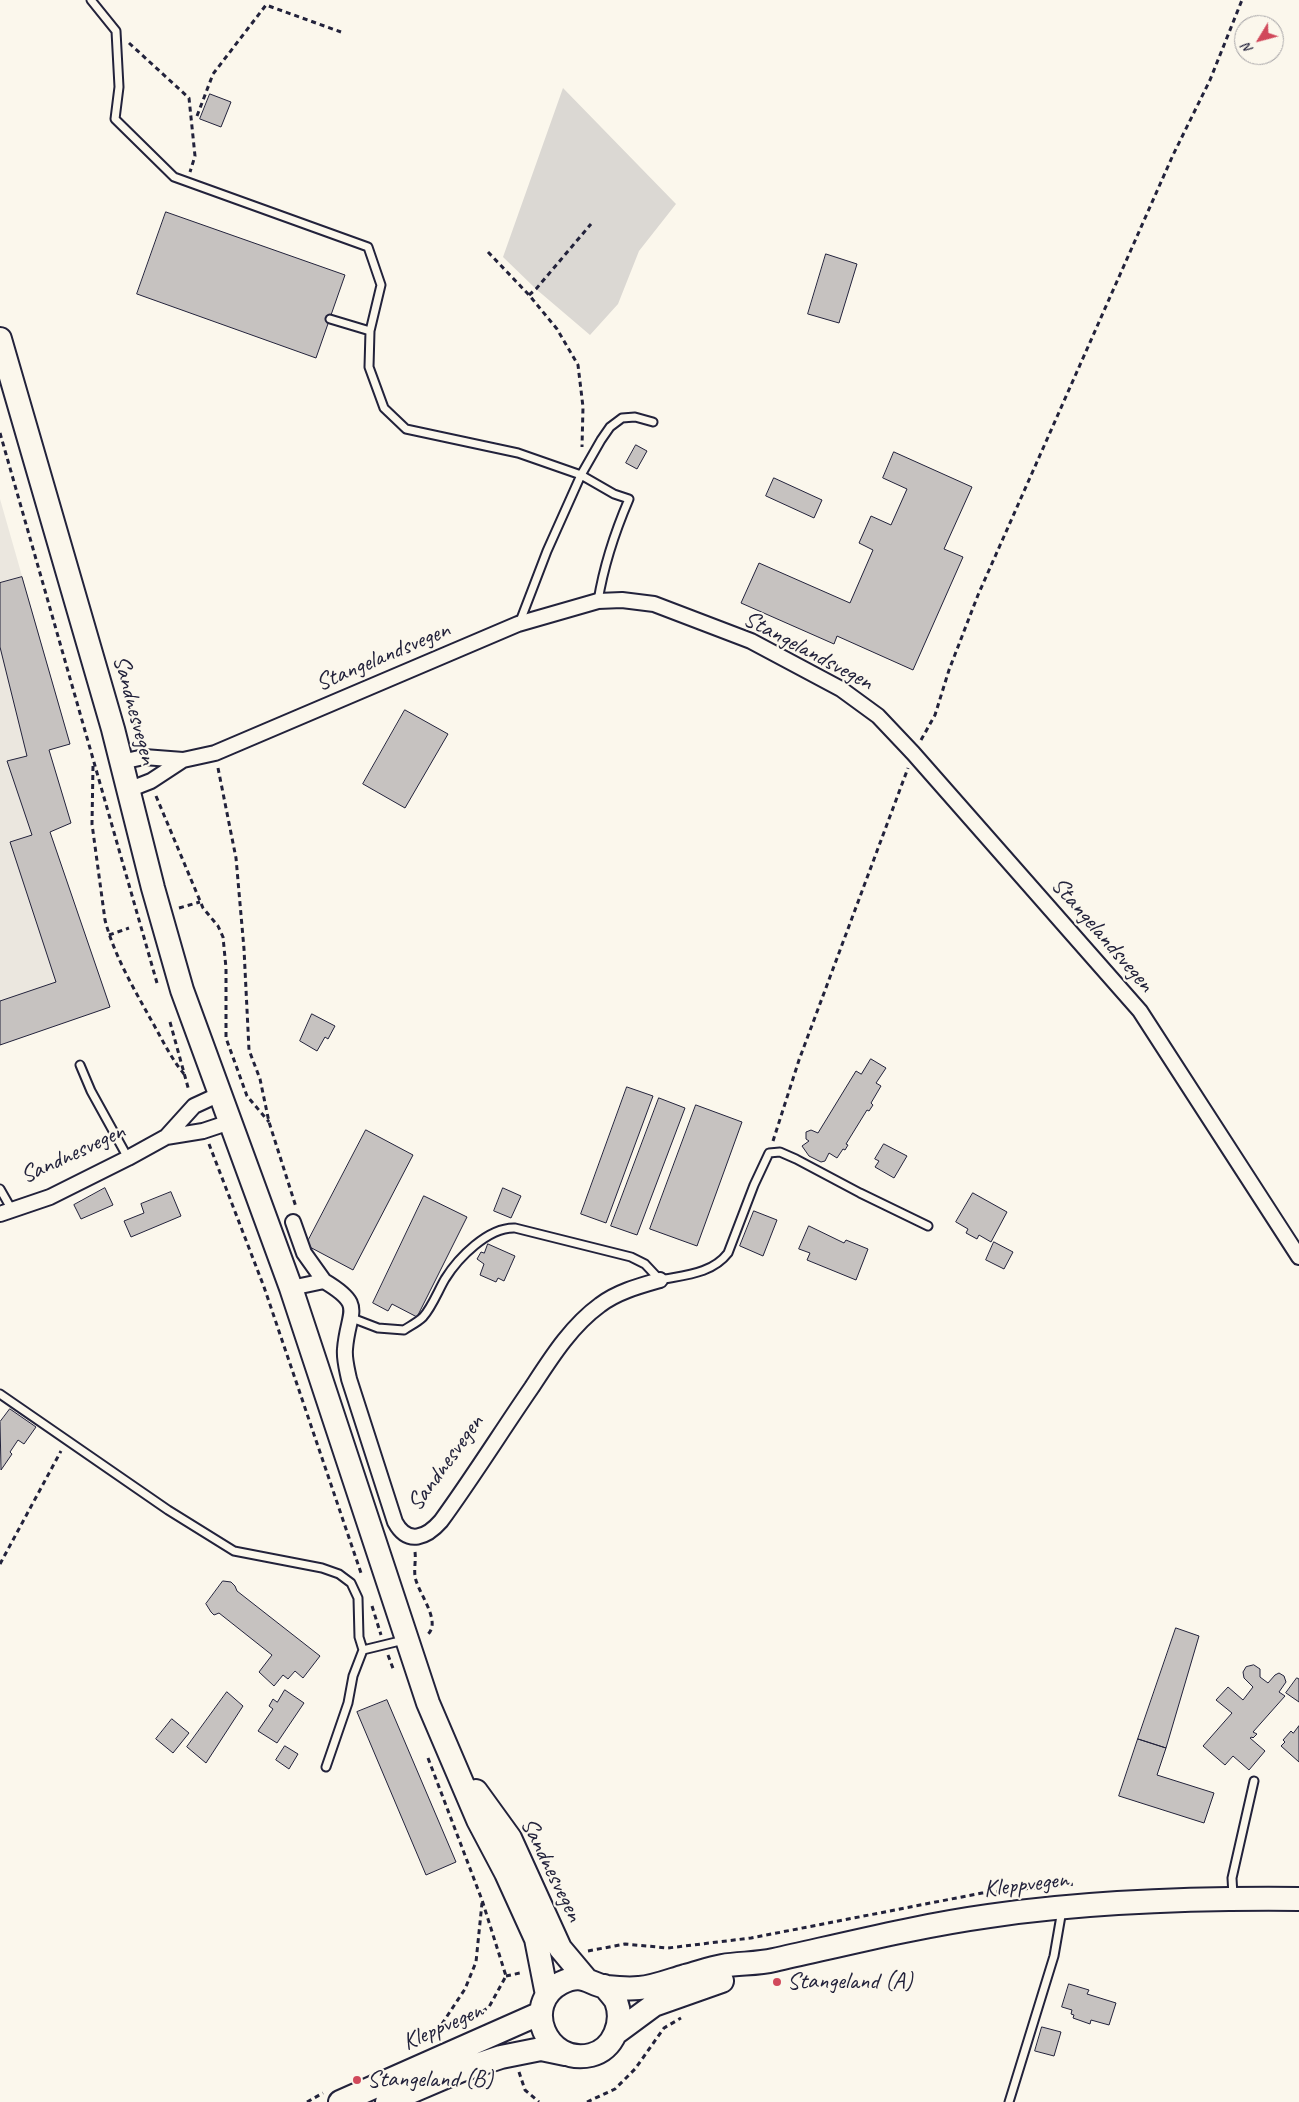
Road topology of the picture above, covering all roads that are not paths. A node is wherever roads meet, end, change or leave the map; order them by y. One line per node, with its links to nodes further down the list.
1 (91, 0): 3 (lane)
2 (330, 319): 3 (lane)
3 (370, 331): 6 (lane)
4 (0, 339): 10 (main road, Sandnesvegen)
5 (653, 422): 6 (lane)
6 (582, 475): 7 (lane); 8 (lane)
7 (598, 601): 8 (street, Stangelandsvegen); 21 (street, Stangelandsvegen)
8 (518, 624): 9 (street, Stangelandsvegen)
9 (183, 760): 10 (street, Stangelandsvegen); 11 (street, Stangelandsvegen)
10 (121, 762): 11 (main road, Sandnesvegen)
11 (128, 790): 13 (main road, Sandnesvegen)
12 (80, 1065): 16 (lane)
13 (220, 1094): 14 (main road, Sandnesvegen); 15 (street, Sandnesvegen)
14 (230, 1122): 15 (street, Sandnesvegen); 24 (main road, Sandnesvegen)
15 (166, 1137): 16 (street, Sandnesvegen)
16 (128, 1158): 18 (street, Sandnesvegen)
17 (0, 1189): 18 (lane)
18 (6, 1212)
19 (293, 1222): 23 (street)
20 (928, 1226): 22 (lane)
21 (1299, 1257)
22 (660, 1280): 25 (lane); 25 (street, Sandnesvegen)
23 (324, 1281): 24 (street); 25 (street, Sandnesvegen)
24 (290, 1288): 27 (main road, Sandnesvegen)
25 (352, 1318)
26 (0, 1394): 28 (lane)
27 (407, 1640): 28 (lane); 29 (main road, Sandnesvegen)
28 (363, 1650): 30 (lane)
29 (452, 1759): 36 (main road, Sandnesvegen); 37 (main road, Sandnesvegen)
30 (326, 1767)
31 (1254, 1781): 32 (lane)
32 (1233, 1899): 33 (main road, Kleppvegen); 34 (main road, Kleppvegen)
33 (1299, 1900)
34 (1062, 1907): 35 (main road, Kleppvegen); 42 (lane)
35 (763, 1963): 36 (main road, Kleppvegen); 38 (main road, Kleppvegen)
36 (595, 1982): 37 (main road, Kleppvegen); 38 (main road)
37 (544, 2004): 39 (main road); 40 (main road, Kleppvegen)
38 (616, 2033): 39 (main road, Kleppvegen)
39 (565, 2054): 41 (main road, Kleppvegen)
40 (336, 2095)
41 (387, 2102)
42 (1009, 2102)

